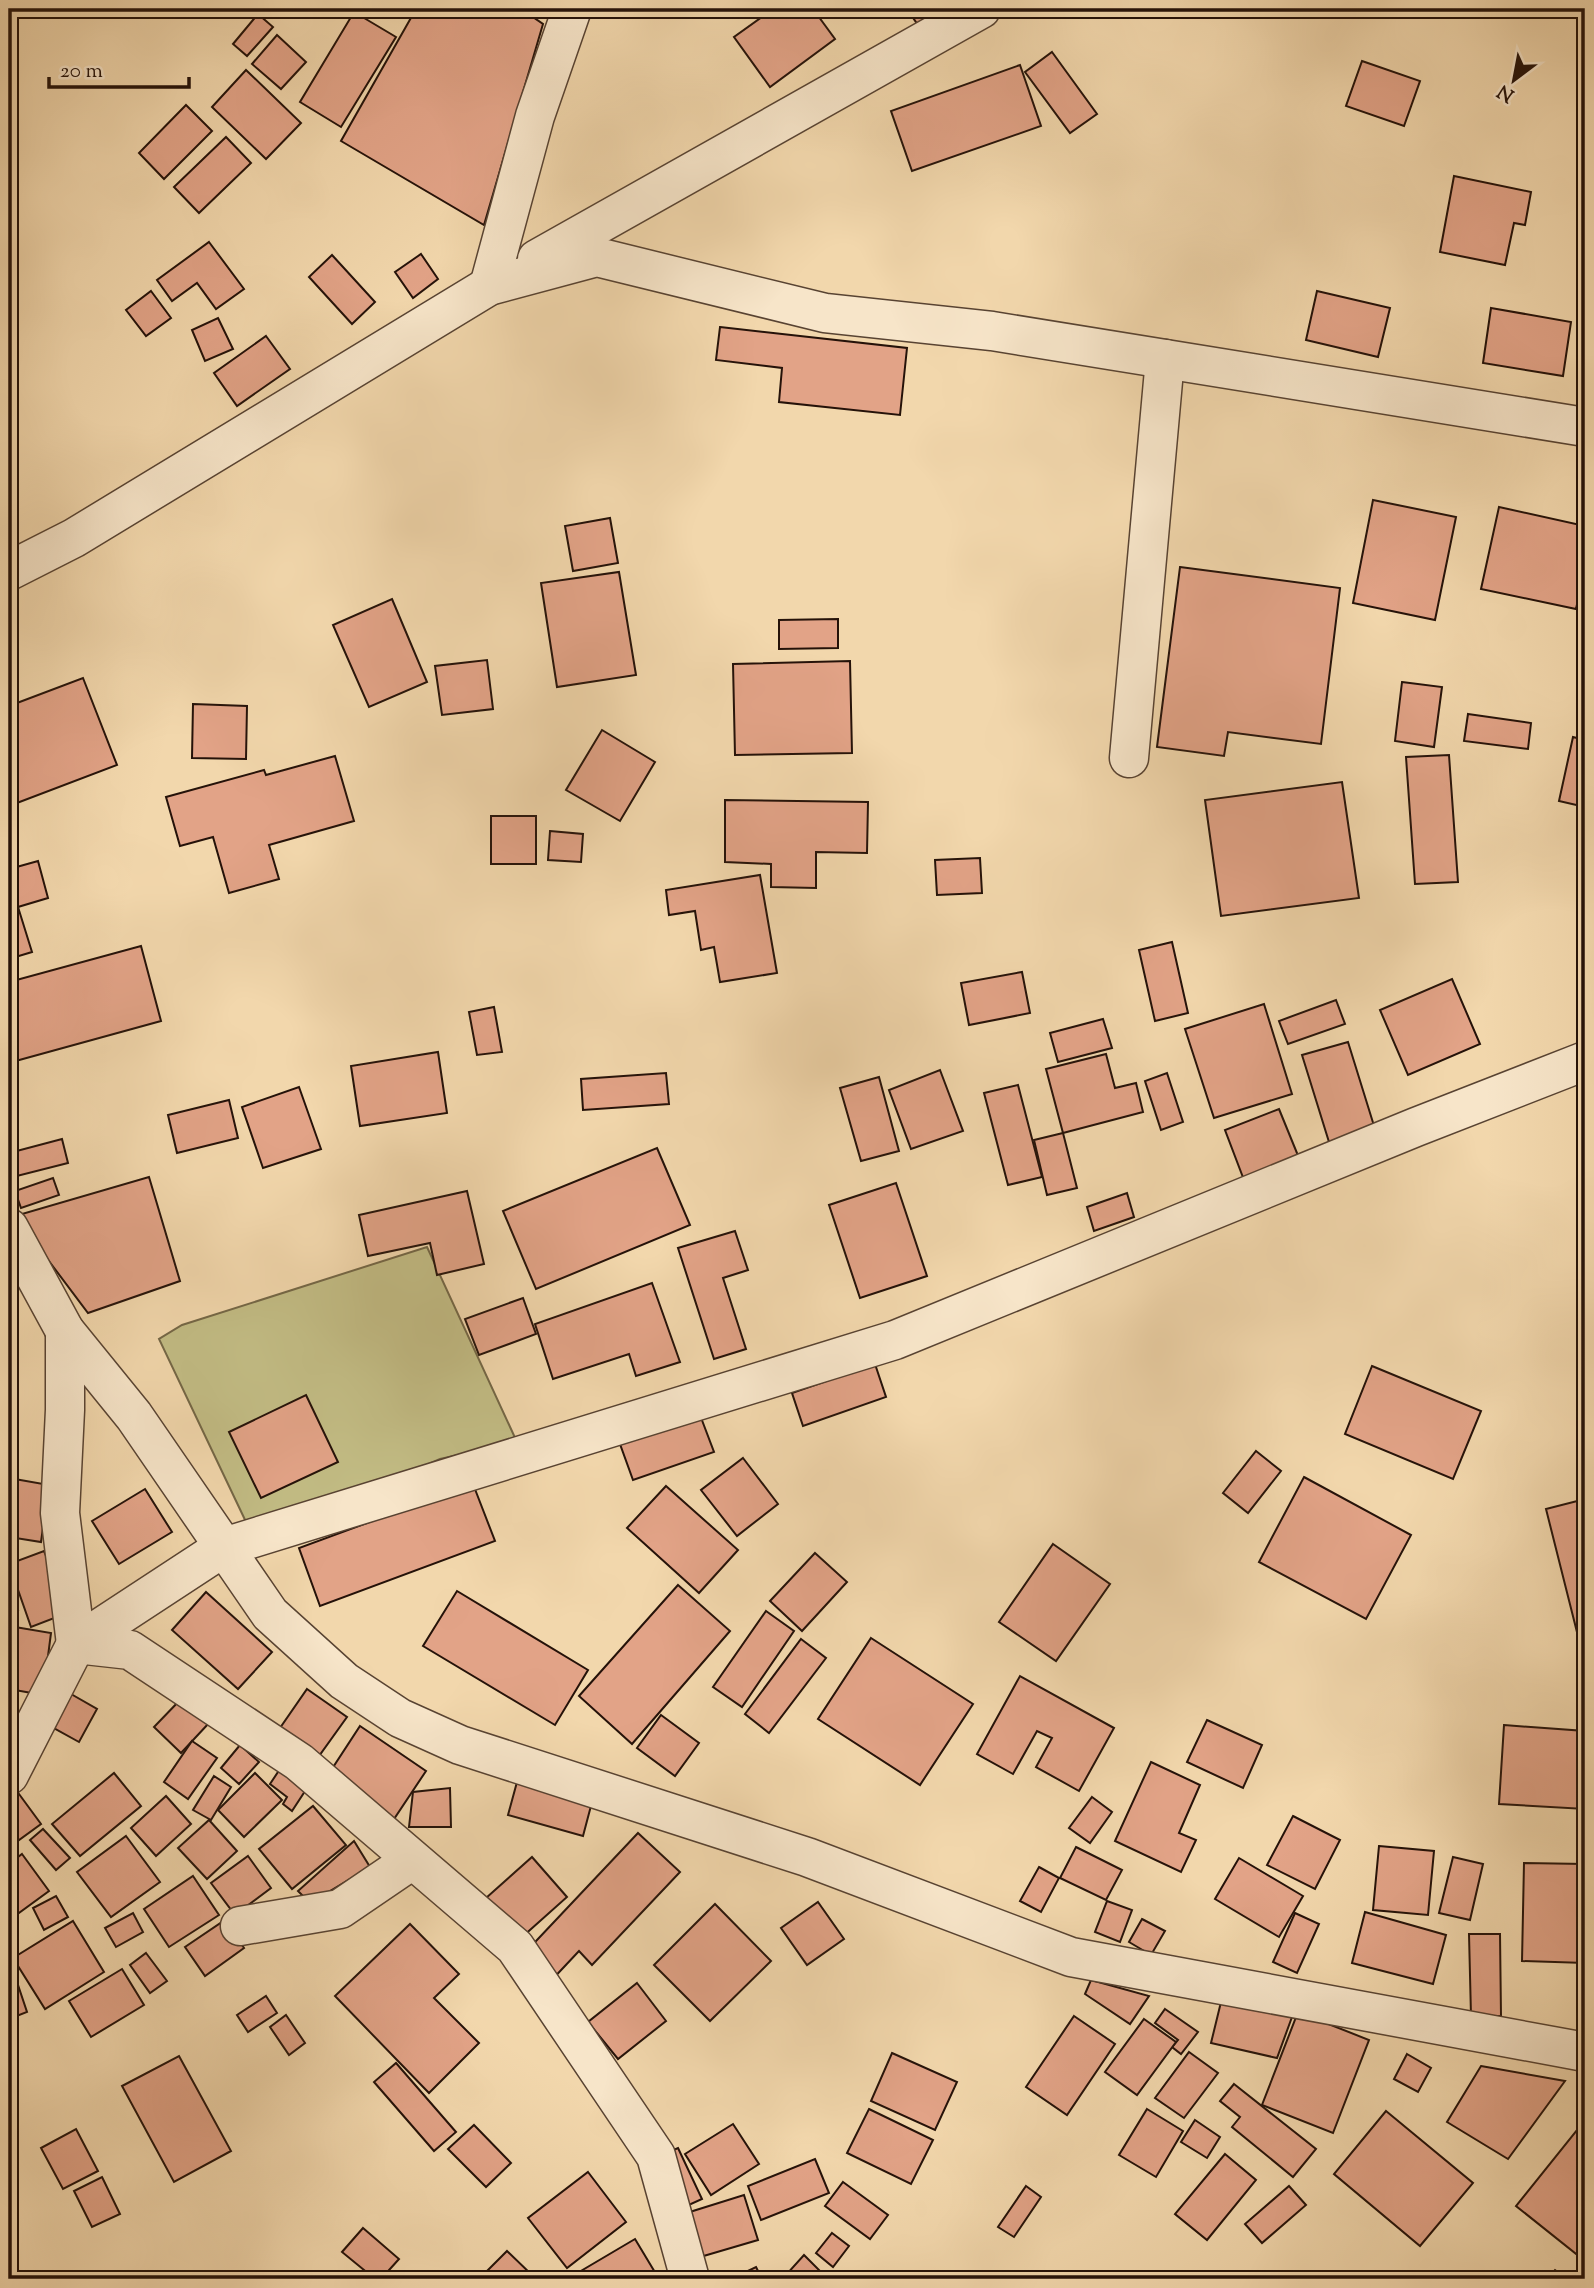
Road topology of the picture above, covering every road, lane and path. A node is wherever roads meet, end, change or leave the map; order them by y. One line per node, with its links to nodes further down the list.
1 (572, 9): 3 (street)
2 (981, 9): 3 (street)
3 (489, 286): 4 (street); 6 (street)
4 (1165, 359): 5 (street); 7 (street)
5 (1585, 428)
6 (9, 571)
7 (1129, 758)
8 (1585, 1061): 11 (street)
9 (9, 1228): 10 (street)
10 (65, 1331): 11 (street); 12 (street)
11 (224, 1547): 12 (street); 16 (street)
12 (76, 1644): 13 (street); 14 (street)
13 (9, 1775)
14 (412, 1860): 15 (street); 17 (street)
15 (240, 1926)
16 (1585, 2052)
17 (690, 2279)

